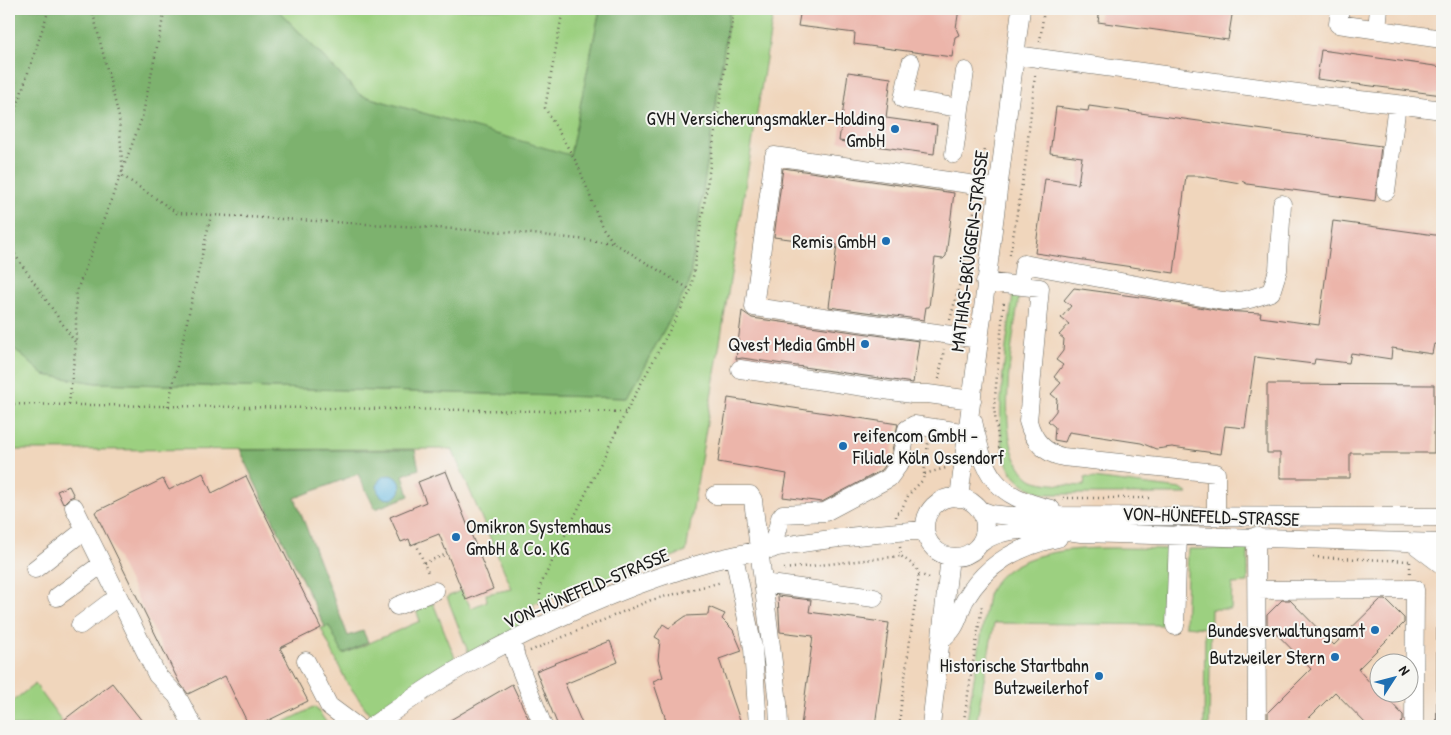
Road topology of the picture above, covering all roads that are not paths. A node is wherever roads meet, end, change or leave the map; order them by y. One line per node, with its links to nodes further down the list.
1 (1021, 9): 6 (street, MATHIAS-BRÜGGEN-STRASSE)
2 (1340, 9): 4 (street)
3 (1379, 9): 4 (street)
4 (1377, 29): 5 (street)
5 (1442, 40)
6 (1016, 55): 9 (street); 13 (street, MATHIAS-BRÜGGEN-STRASSE)
7 (910, 63): 10 (street)
8 (966, 71): 10 (street)
9 (1396, 104): 11 (street); 14 (street)
10 (960, 108): 12 (street)
11 (1442, 110)
12 (954, 154)
13 (997, 188): 16 (street, MATHIAS-BRÜGGEN-STRASSE); 18 (street)
14 (1386, 191)
15 (1282, 204): 17 (street)
16 (985, 282): 17 (street); 18 (street, MATHIAS-BRÜGGEN-STRASSE)
17 (1013, 285): 26 (street)
18 (979, 339): 20 (street, MATHIAS-BRÜGGEN-STRASSE)
19 (740, 369): 20 (street)
20 (971, 403): 21 (street, MATHIAS-BRÜGGEN-STRASSE); 27 (street)
21 (968, 433): 23 (street, MATHIAS-BRÜGGEN-STRASSE); 37 (street)
22 (715, 495): 37 (street)
23 (959, 498): 25 (street); 29 (street)
24 (74, 507): 30 (street)
25 (980, 510): 27 (street, VON-HÜNEFELD-STRASSE); 34 (street)
26 (1216, 515): 27 (street, VON-HÜNEFELD-STRASSE); 28 (street, VON-HÜNEFELD-STRASSE)
27 (1101, 516)
28 (1442, 517)
29 (925, 530): 37 (street, VON-HÜNEFELD-STRASSE); 39 (street)
30 (86, 532): 40 (street); 42 (street)
31 (1081, 534): 32 (street, VON-HÜNEFELD-STRASSE); 34 (street, VON-HÜNEFELD-STRASSE); 52 (street)
32 (1178, 535): 33 (street, VON-HÜNEFELD-STRASSE); 51 (street)
33 (1256, 536): 35 (street, VON-HÜNEFELD-STRASSE); 44 (street)
34 (981, 543): 39 (street)
35 (1413, 543): 36 (street, VON-HÜNEFELD-STRASSE); 41 (street)
36 (1442, 543)
37 (765, 551): 38 (street, VON-HÜNEFELD-STRASSE); 43 (street)
38 (734, 556): 53 (street, VON-HÜNEFELD-STRASSE); 59 (street)
39 (950, 557): 52 (street)
40 (102, 564): 46 (street); 47 (street)
41 (1442, 565)
42 (35, 569)
43 (763, 578): 48 (street); 60 (street)
44 (1256, 590): 62 (street); 63 (street)
45 (435, 591): 49 (street)
46 (57, 597)
47 (119, 598): 50 (street); 55 (street)
48 (874, 598)
49 (397, 606)
50 (80, 625)
51 (1174, 626)
52 (942, 639): 61 (street)
53 (514, 649): 57 (street, VON-HÜNEFELD-STRASSE); 58 (street)
54 (306, 661): 56 (street)
55 (193, 726)
56 (356, 726)
57 (372, 726)
58 (543, 726)
59 (758, 726)
60 (779, 726)
61 (931, 726)
62 (1257, 726)
63 (1414, 726)

